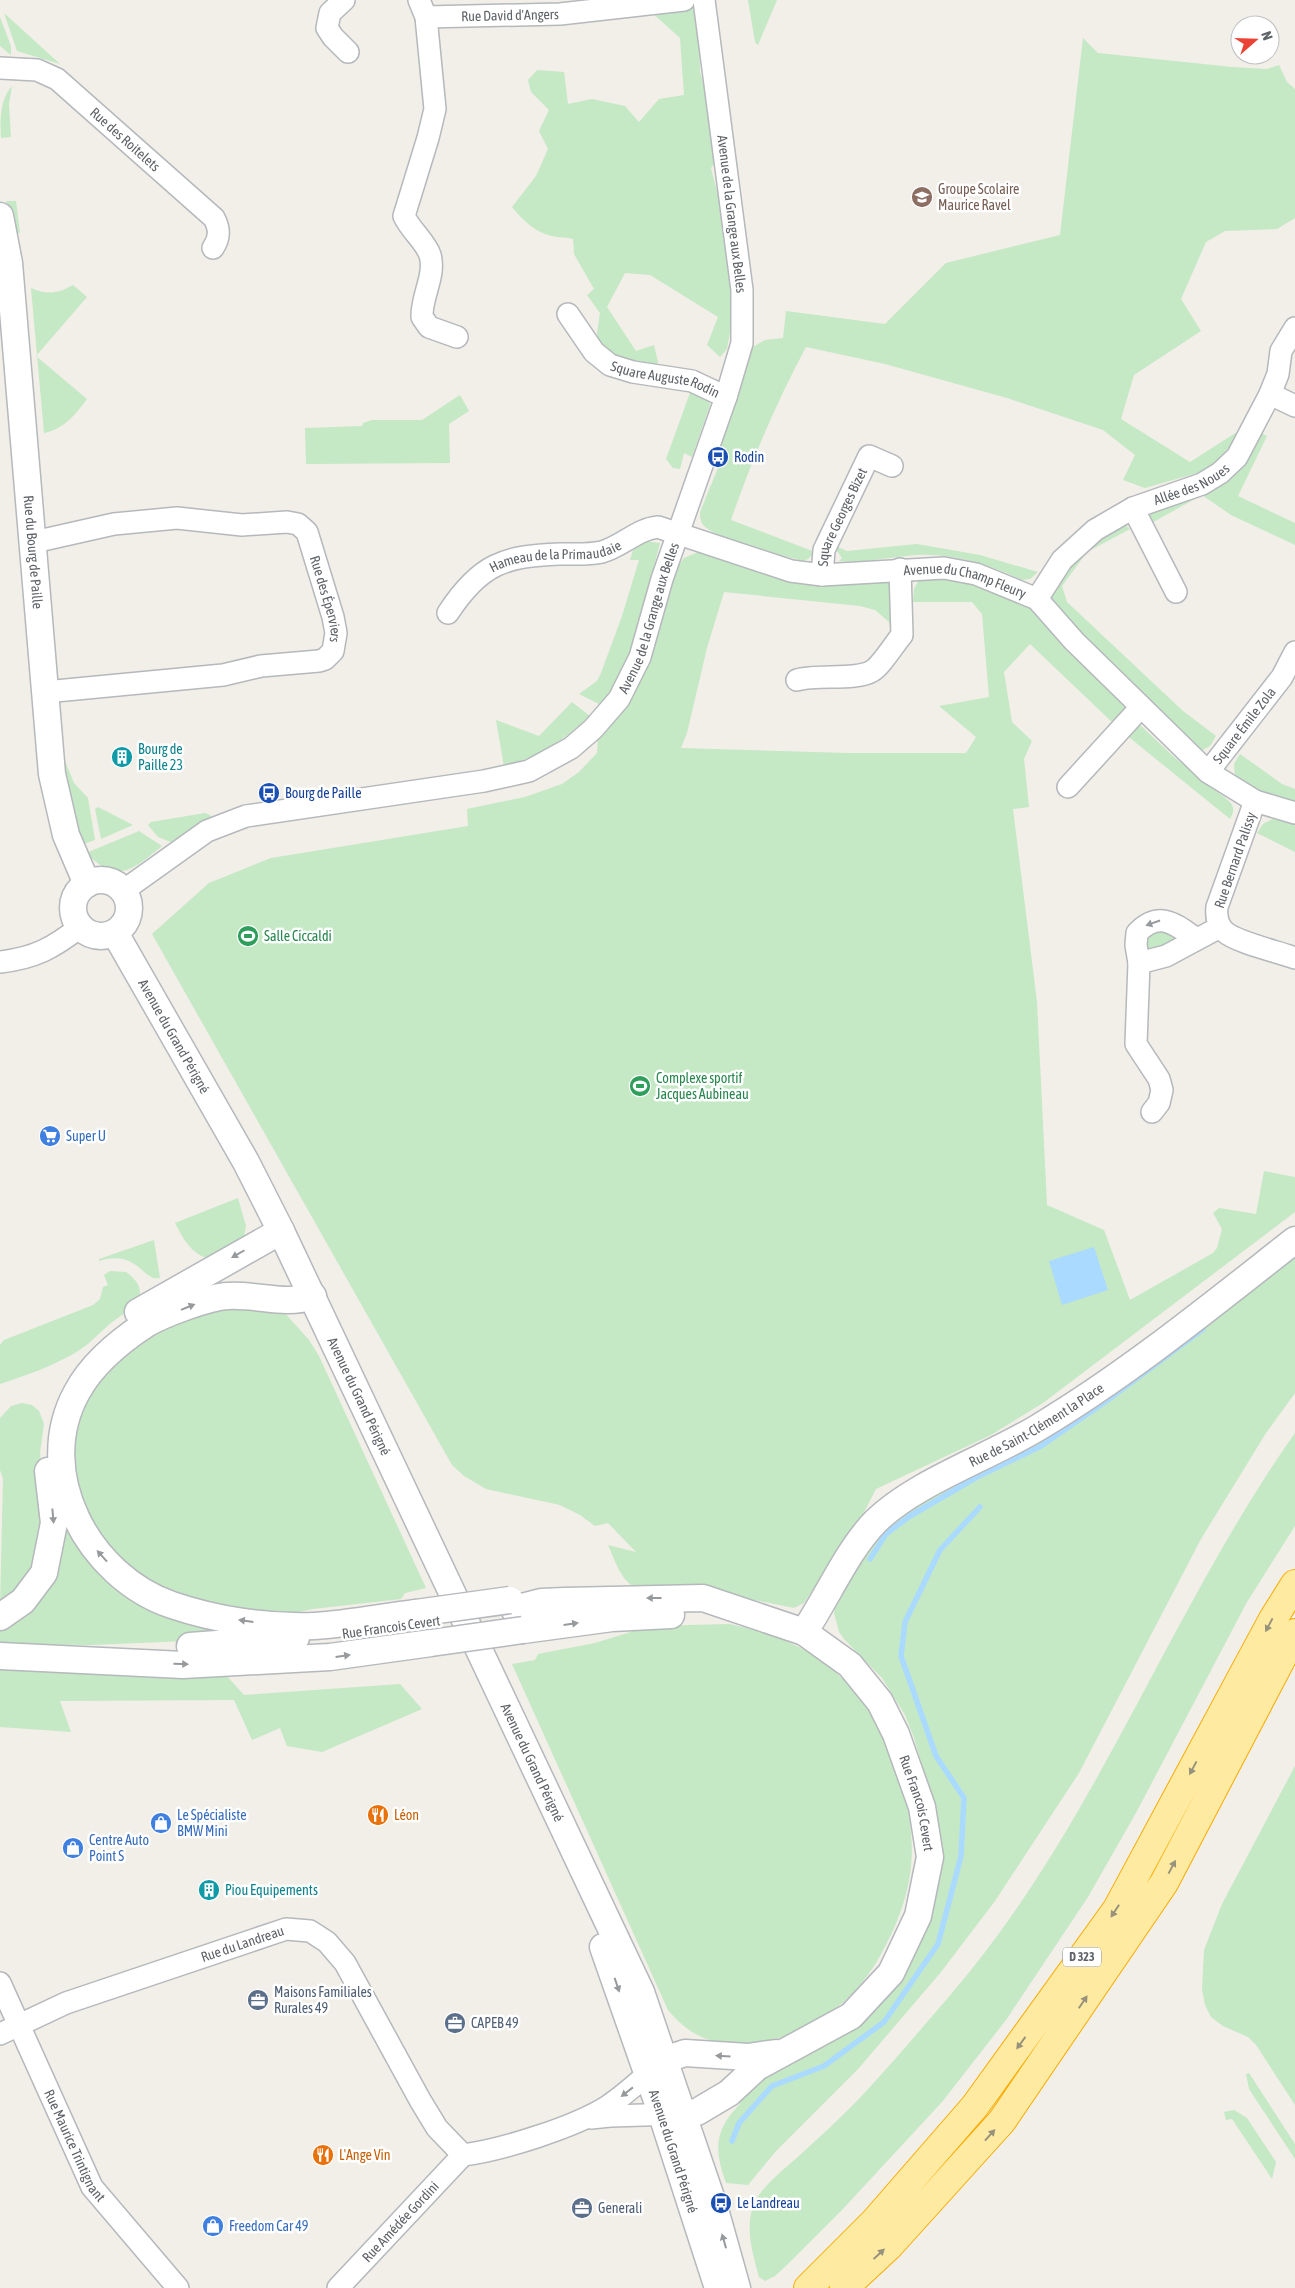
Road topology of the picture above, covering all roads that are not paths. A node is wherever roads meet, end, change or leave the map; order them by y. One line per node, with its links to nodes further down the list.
1 (344, 0): 5 (street)
2 (684, 0): 4 (street, Rue David d'Angers)
3 (704, 0): 13 (street, Avenue de la Grange aux Belles)
4 (423, 9): 11 (street)
5 (348, 52)
6 (0, 68): 8 (street, Rue des Roitelets)
7 (0, 216): 18 (street, Rue du Bourg de Paille)
8 (214, 248)
9 (568, 314): 13 (street, Square Auguste Rodin)
10 (1295, 328): 12 (street, Allée des Noues)
11 (457, 337)
12 (1270, 394): 14 (street); 16 (street, Allée des Noues)
13 (726, 397): 17 (street, Avenue de la Grange aux Belles)
14 (1295, 406)
15 (892, 466): 20 (street, Square Georges Bizet)
16 (1133, 508): 21 (street); 22 (street, Allée des Noues)
17 (678, 534): 20 (street, Avenue du Champ Fleury); 23 (street, Hameau de la Primaudaie); 33 (street, Avenue de la Grange aux Belles)
18 (34, 542): 26 (street, Rue du Bourg de Paille); 26 (street, Rue des Éperviers)
19 (900, 569): 20 (street, Avenue du Champ Fleury); 22 (street, Avenue du Champ Fleury); 25 (street)
20 (822, 575)
21 (1176, 592)
22 (1037, 599): 27 (street, Avenue du Champ Fleury)
23 (448, 613)
24 (1295, 652): 28 (street, Square Émile Zola)
25 (797, 680)
26 (45, 692): 32 (street, Rue du Bourg de Paille)
27 (1140, 707): 28 (street, Avenue du Champ Fleury); 29 (street)
28 (1208, 772): 30 (street, Avenue du Champ Fleury)
29 (1068, 787)
30 (1255, 801): 31 (street, Avenue du Champ Fleury); 34 (street, Rue Bernard Palissy)
31 (1295, 812)
32 (87, 884): 33 (street); 35 (street)
33 (123, 891): 36 (street)
34 (1220, 927): 37 (street); 38 (street, Rue Bernard Palissy)
35 (80, 928): 36 (street); 39 (street)
36 (115, 933): 42 (street, Avenue du Grand Périgné)
37 (1195, 938): 40 (street); 40 (street, one-way to 40)
38 (1295, 958)
39 (0, 962)
40 (1139, 964): 41 (street)
41 (1152, 1112)
42 (281, 1231): 44 (street, Avenue du Grand Périgné); 47 (street, one-way to 47)
43 (1295, 1240): 50 (street, Rue de Saint-Clément la Place)
44 (313, 1296): 49 (street, one-way to 44); 56 (street, Avenue du Grand Périgné)
45 (1295, 1584): 64 (highway, D 323, one-way to 64)
46 (516, 1613): 48 (street, Rue Francois Cevert, one-way to 48); 48 (street, Rue Francois Cevert, one-way to 46); 49 (street, bridge); 49 (street, Rue Francois Cevert, bridge)
47 (0, 1617)
48 (769, 1618): 50 (street, Rue Francois Cevert)
49 (422, 1626): 52 (street, Rue Francois Cevert)
50 (804, 1632): 55 (street, Rue Francois Cevert)
51 (1295, 1633): 65 (highway, D 323, one-way to 51)
52 (5, 1656)
53 (0, 1983): 54 (street, Rue Maurice Trintignant)
54 (9, 2029): 59 (street, Rue du Landreau); 60 (street, Rue Maurice Trintignant)
55 (789, 2051): 56 (street, Rue Francois Cevert, one-way to 56); 57 (street, Rue Francois Cevert)
56 (656, 2067): 57 (street, Avenue du Grand Périgné); 58 (street, one-way to 58)
57 (672, 2114): 58 (street); 62 (street, Avenue du Grand Périgné); 63 (street, Avenue du Grand Périgné, one-way to 57)
58 (581, 2120): 59 (street)
59 (463, 2154): 61 (street, Rue Amédée Gordini)
60 (178, 2288)
61 (338, 2288)
62 (718, 2288)
63 (737, 2288)
64 (808, 2288)
65 (844, 2288)

